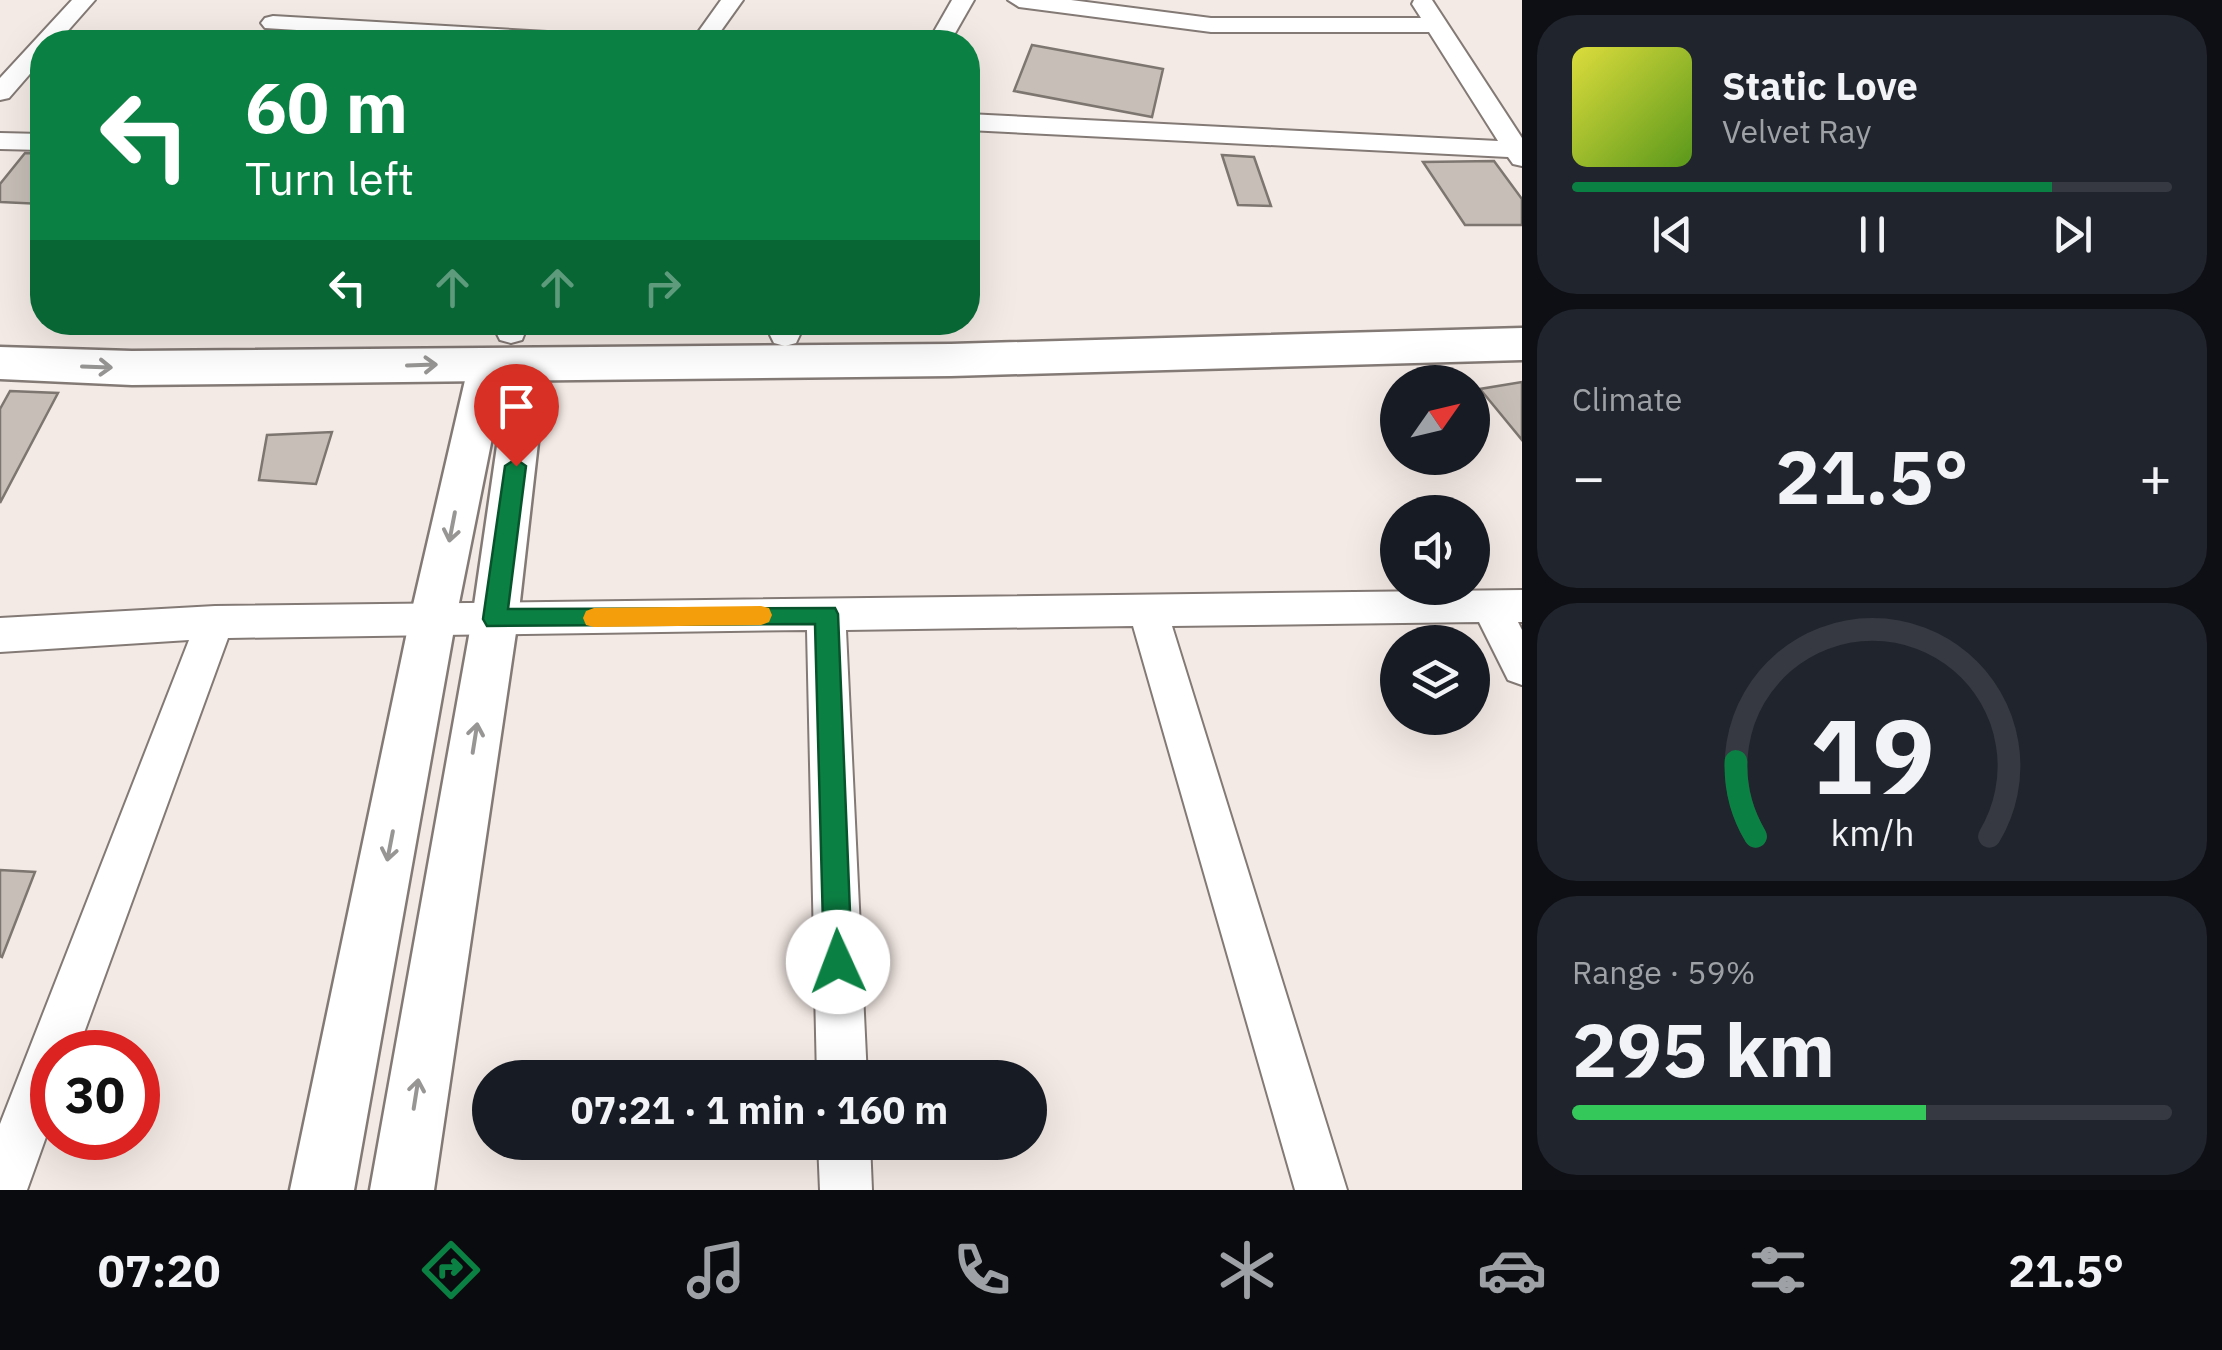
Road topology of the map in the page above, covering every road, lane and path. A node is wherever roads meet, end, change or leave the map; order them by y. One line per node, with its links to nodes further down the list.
1 (84, 0): 8 (street)
2 (286, 0): 9 (street)
3 (732, 0): 10 (street)
4 (963, 0): 11 (street)
5 (1020, 0): 7 (street)
6 (1420, 0): 7 (street)
7 (1436, 25): 17 (street)
8 (57, 30)
9 (269, 30)
10 (711, 30)
11 (947, 30)
12 (30, 60): 13 (street)
13 (0, 93)
14 (980, 123): 17 (street)
15 (0, 141): 16 (street)
16 (30, 142)
17 (1520, 153)
18 (1522, 328): 20 (main road)
19 (0, 329): 21 (main road)
20 (980, 329)
21 (30, 330)
22 (255, 335): 25 (main road)
23 (684, 335): 25 (main road)
24 (1522, 344): 25 (main road)
25 (510, 345): 26 (main road, one-way to 25); 30 (street, one-way to 30); 31 (street)
26 (0, 363)
27 (1506, 606): 28 (street); 34 (street)
28 (1148, 610): 29 (street); 43 (street)
29 (826, 614): 31 (street); 36 (street)
30 (434, 618): 31 (street); 32 (street); 40 (street, one-way to 40)
31 (495, 619): 41 (street, one-way to 31)
32 (214, 622): 33 (street); 35 (street)
33 (0, 635)
34 (1522, 668)
35 (62, 1030)
36 (841, 1060)
37 (30, 1114): 39 (street)
38 (845, 1160): 42 (street)
39 (1, 1190)
40 (322, 1190)
41 (402, 1190)
42 (846, 1190)
43 (1321, 1190)

